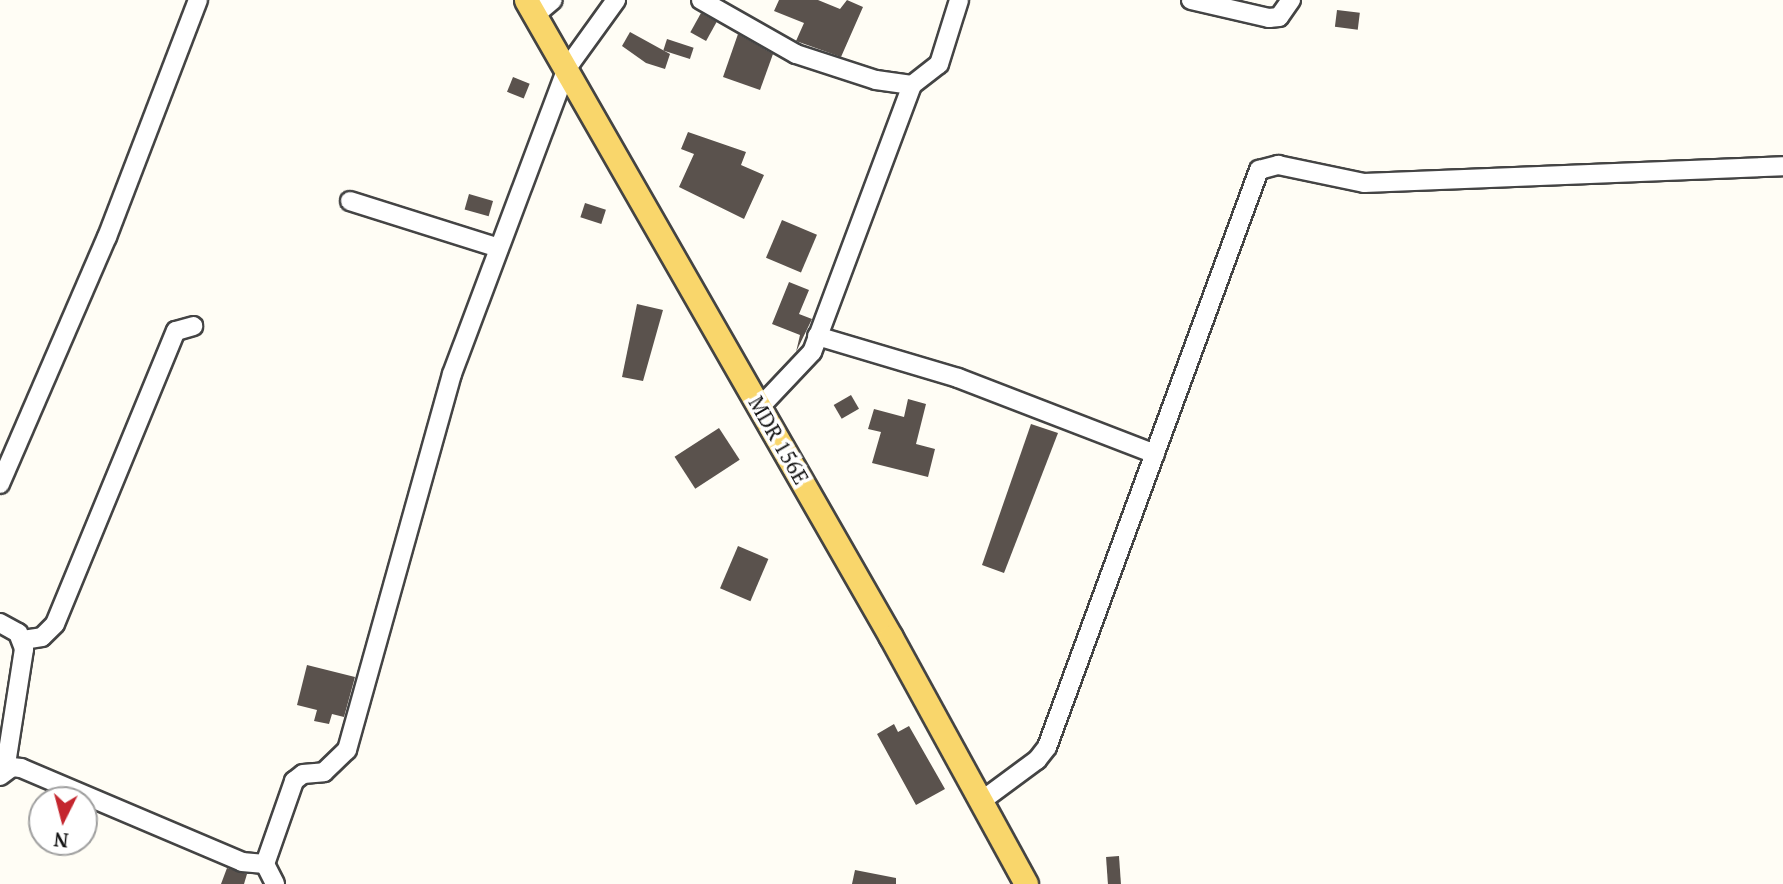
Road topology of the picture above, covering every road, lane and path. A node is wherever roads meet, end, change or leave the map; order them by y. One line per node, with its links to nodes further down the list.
1 (198, 0): 18 (street)
2 (553, 0): 8 (street)
3 (616, 0): 9 (street)
4 (701, 0): 10 (street)
5 (959, 0): 10 (street)
6 (1191, 0): 7 (street)
7 (1291, 0)
8 (530, 7): 9 (main road, MDR 156E)
9 (567, 68): 13 (street); 16 (main road, MDR 156E)
10 (912, 85): 15 (street)
11 (1783, 166): 17 (street)
12 (351, 201): 13 (street)
13 (499, 248): 23 (street)
14 (193, 326): 20 (street)
15 (817, 336): 16 (street); 17 (street)
16 (760, 407): 22 (main road, MDR 156E)
17 (1155, 454): 22 (street)
18 (0, 484)
19 (0, 623): 20 (street)
20 (23, 640): 21 (street)
21 (3, 773): 23 (street)
22 (980, 802): 25 (main road, MDR 156E)
23 (265, 864): 24 (street)
24 (275, 884)
25 (1026, 884)

